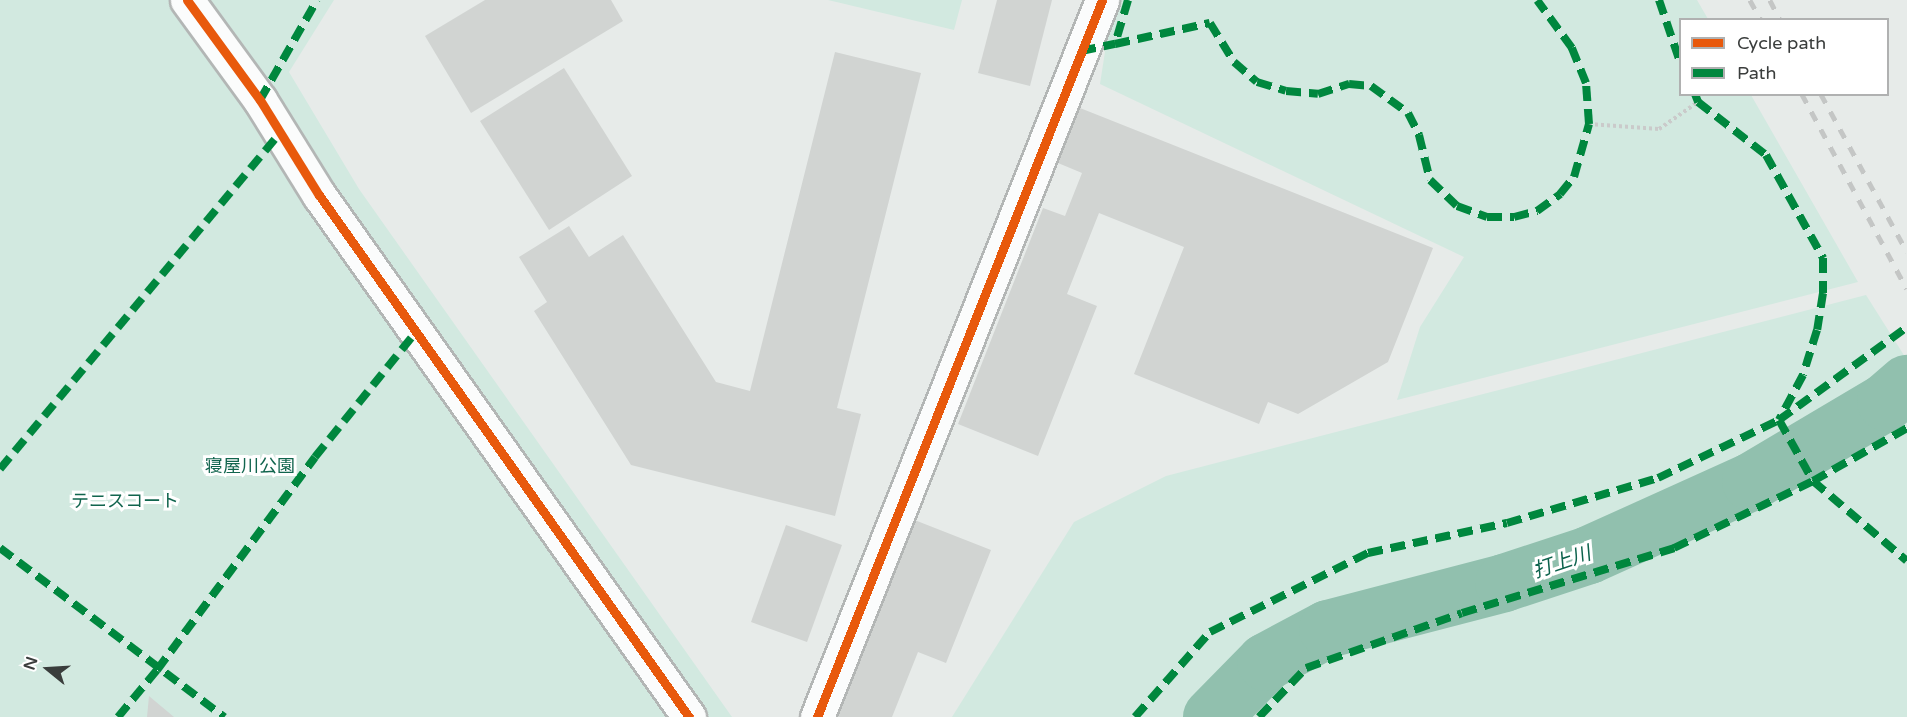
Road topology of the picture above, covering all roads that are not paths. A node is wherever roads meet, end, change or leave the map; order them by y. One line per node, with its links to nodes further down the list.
1 (187, 0): 3 (street)
2 (1102, 0): 4 (street)
3 (689, 717)
4 (817, 717)

